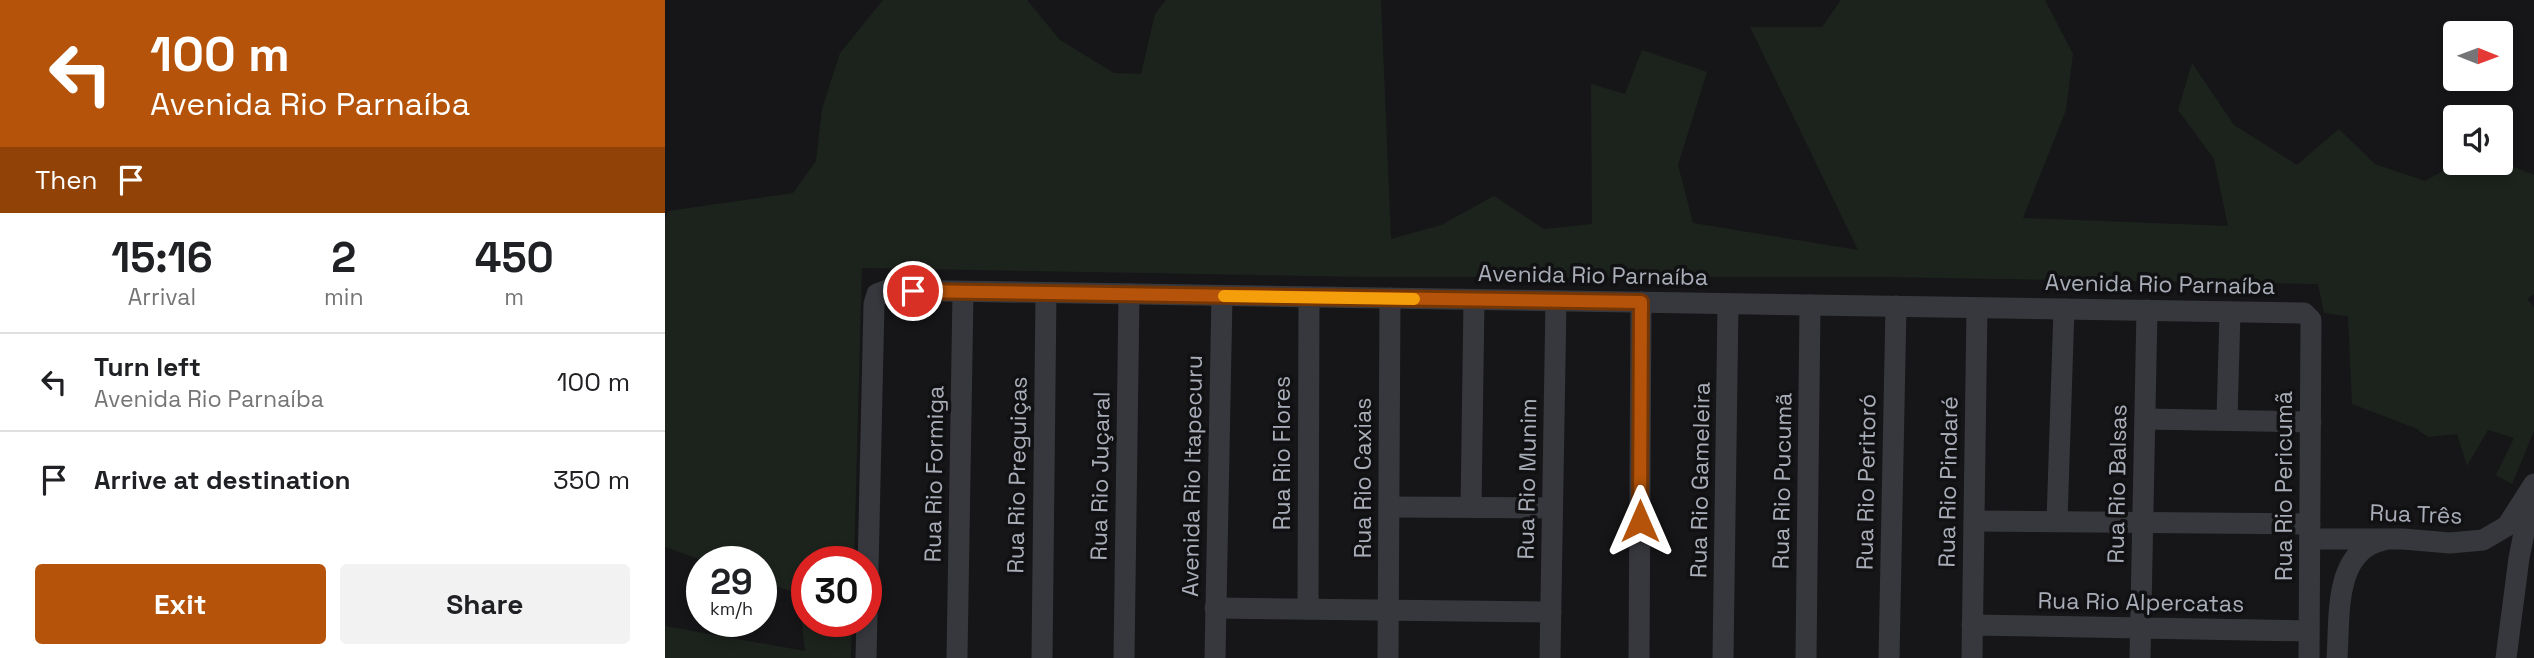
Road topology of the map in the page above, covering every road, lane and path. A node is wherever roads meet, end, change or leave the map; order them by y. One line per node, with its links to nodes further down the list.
1 (963, 292): 2 (street, Avenida Rio Parnaíba); 37 (street, Avenida Rio Parnaíba); 38 (street, Rua Rio Formiga)
2 (1046, 293): 3 (street, Avenida Rio Parnaíba); 39 (street, Rua Rio Preguiças)
3 (1129, 294): 4 (street, Avenida Rio Parnaíba); 40 (street, Rua Rio Juçaral)
4 (1222, 296): 5 (street, Avenida Rio Parnaíba); 30 (street, Avenida Rio Itapecuru)
5 (1309, 297): 6 (street, Avenida Rio Parnaíba); 31 (street, Rua Rio Flores)
6 (1390, 298): 7 (street, Avenida Rio Parnaíba); 22 (street, Rua Rio Caxias)
7 (1474, 300): 8 (street, Avenida Rio Parnaíba); 23 (street)
8 (1556, 301): 9 (street, Avenida Rio Parnaíba); 24 (street, Rua Rio Munim)
9 (1641, 302): 10 (street, Avenida Rio Parnaíba); 44 (street)
10 (1728, 304): 11 (street, Avenida Rio Parnaíba); 45 (street, Rua Rio Gameleira)
11 (1810, 305): 12 (street, Avenida Rio Parnaíba); 46 (street, Rua Rio Pucumã)
12 (1896, 306): 13 (street, Avenida Rio Parnaíba); 47 (street, Rua Rio Peritoró)
13 (1977, 308): 14 (street, Avenida Rio Parnaíba); 25 (street, Rua Rio Pindaré)
14 (2064, 309): 15 (street, Avenida Rio Parnaíba); 26 (street)
15 (2147, 310): 16 (street, Avenida Rio Parnaíba); 18 (street, Rua Rio Balsas)
16 (2230, 312): 17 (street, Avenida Rio Parnaíba); 19 (street)
17 (2309, 315): 20 (street, Rua Rio Pericumã)
18 (2145, 419): 19 (street); 27 (street, Rua Rio Balsas)
19 (2227, 419): 20 (street)
20 (2311, 422): 28 (street, Rua Rio Pericumã)
21 (2534, 485): 29 (street, Rua Três); 52 (street)
22 (1389, 507): 23 (street); 32 (street, Rua Rio Caxias)
23 (1471, 507): 24 (street)
24 (1552, 508): 33 (street, Rua Rio Munim)
25 (1974, 521): 26 (street, Rua Três); 34 (street, Rua Rio Pindaré)
26 (2057, 521): 27 (street, Rua Três)
27 (2143, 522): 28 (street, Rua Três); 35 (street, Rua Rio Balsas)
28 (2310, 531): 29 (street, Rua Três); 36 (street, Rua Rio Pericumã)
29 (2403, 539): 51 (street)
30 (1216, 608): 31 (street); 41 (street, Avenida Rio Itapecuru)
31 (1308, 609): 32 (street)
32 (1388, 610): 33 (street); 42 (street, Rua Rio Caxias)
33 (1551, 612): 43 (street, Rua Rio Munim)
34 (1972, 625): 35 (street, Rua Rio Alpercatas); 48 (street, Rua Rio Pindaré)
35 (2141, 629): 36 (street, Rua Rio Alpercatas); 49 (street, Rua Rio Balsas)
36 (2309, 631): 50 (street, Rua Rio Pericumã)
37 (866, 658)
38 (957, 658)
39 (1042, 658)
40 (1124, 658)
41 (1215, 658)
42 (1388, 658)
43 (1550, 658)
44 (1639, 658)
45 (1723, 658)
46 (1806, 658)
47 (1889, 658)
48 (1972, 658)
49 (2140, 658)
50 (2309, 658)
51 (2337, 658)
52 (2506, 658)

